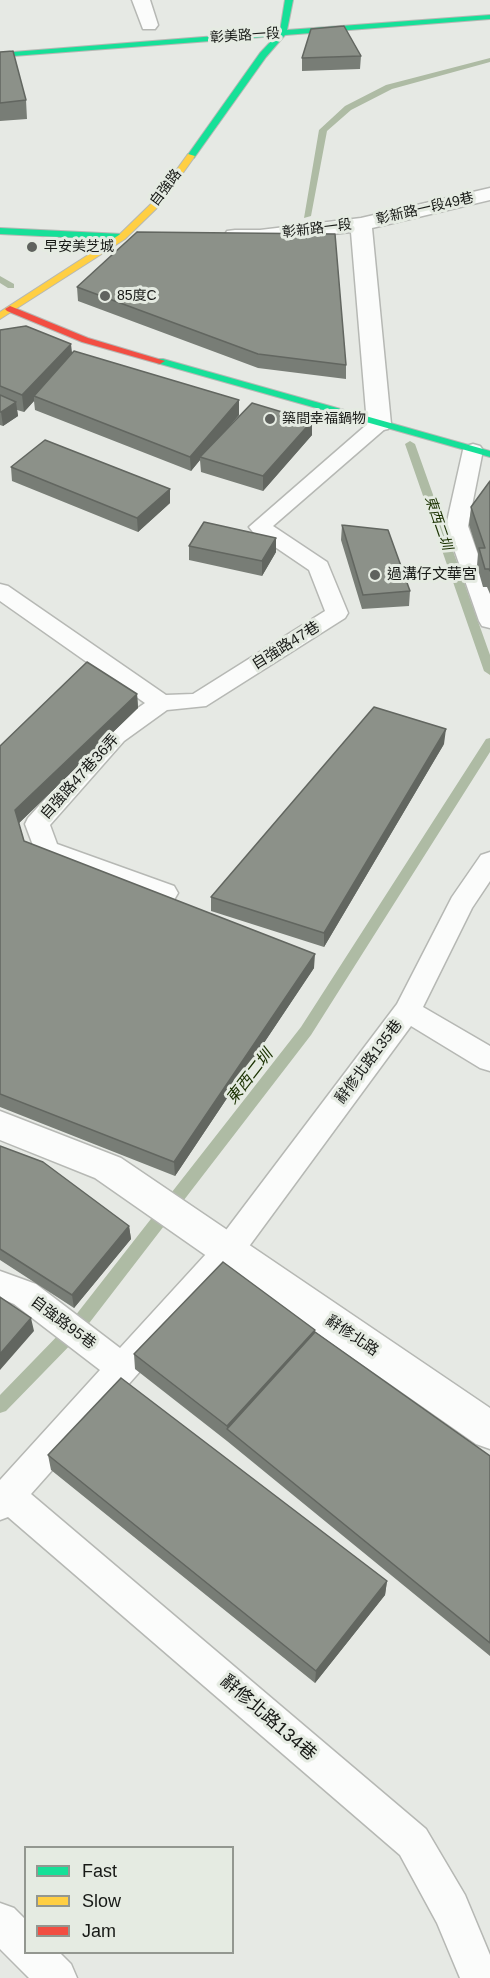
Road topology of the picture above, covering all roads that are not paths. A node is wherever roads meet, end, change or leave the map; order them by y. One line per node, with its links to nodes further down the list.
1 (141, 0): 4 (street)
2 (289, 0): 5 (street)
3 (490, 17): 5 (street, 彰美路一段)
4 (149, 25)
5 (283, 33): 6 (street, 彰美路一段); 11 (street, 自強路)
6 (0, 55)
7 (490, 194): 8 (street, 彰新路一段49巷)
8 (360, 224): 10 (street, 彰新路一段); 14 (street, 彰新路一段)
9 (0, 231): 11 (street)
10 (214, 236)
11 (122, 237): 12 (street); 13 (street, 自強路)
12 (157, 237)
13 (5, 312): 14 (street)
14 (379, 424): 15 (street); 18 (lane, 自強路47巷)
15 (482, 452): 17 (lane)
16 (0, 591): 18 (lane)
17 (490, 621)
18 (160, 703): 20 (lane, 自強路47巷36弄)
19 (490, 861): 21 (lane, 辭修北路135巷)
20 (165, 893)
21 (406, 1011): 22 (lane); 24 (lane, 辭修北路135巷)
22 (490, 1060)
23 (0, 1125): 24 (street, 辭修北路)
24 (221, 1245): 26 (lane, 辭修北路134巷); 27 (street, 辭修北路)
25 (0, 1284): 26 (lane, 自強路95巷)
26 (111, 1359): 28 (lane, 辭修北路134巷)
27 (490, 1431)
28 (4, 1499): 33 (lane, 辭修北路134巷)
29 (0, 1922): 30 (lane)
30 (24, 1945)
31 (32, 1954): 32 (lane)
32 (57, 1978)
33 (480, 1978)

